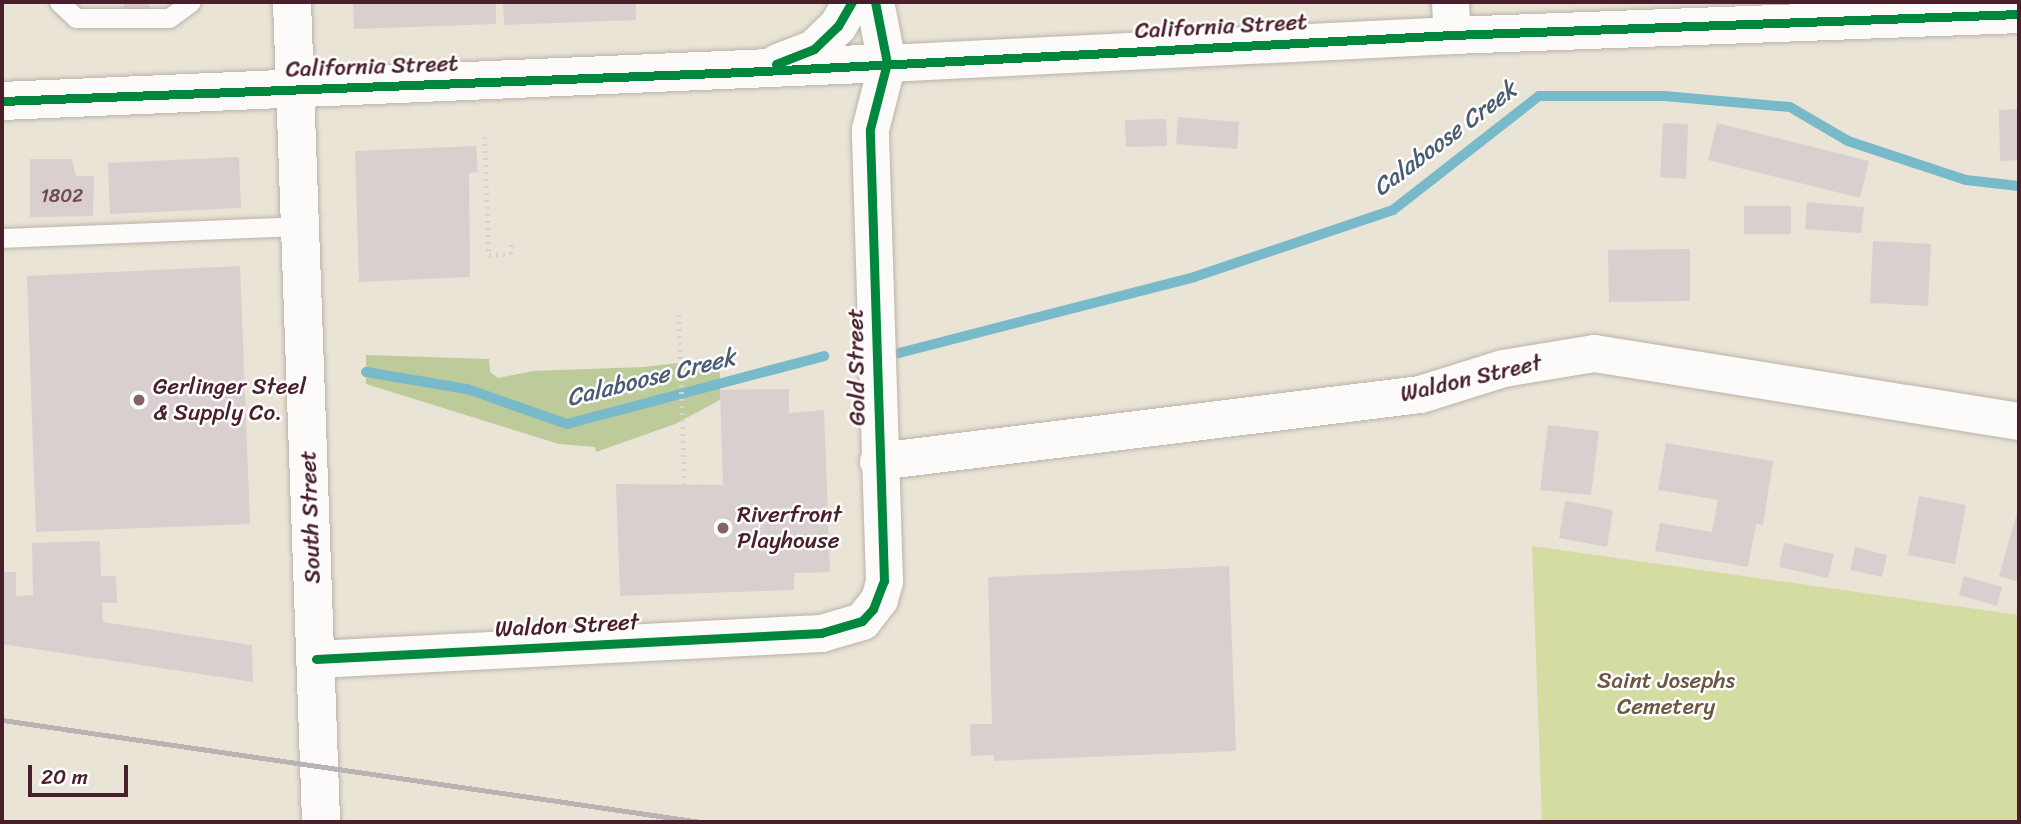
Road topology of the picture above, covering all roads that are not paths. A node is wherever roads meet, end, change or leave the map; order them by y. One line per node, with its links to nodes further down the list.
1 (59, 2): 2 (lane)
2 (191, 2)
3 (292, 2): 11 (main road, South Street)
4 (875, 2): 9 (main road)
5 (1910, 10): 7 (street, California Street); 8 (street, California Street)
6 (845, 14): 10 (main road, California Street)
7 (2019, 14)
8 (1451, 18): 9 (street, California Street)
9 (887, 63): 10 (main road, California Street); 16 (street, Gold Street)
10 (744, 72): 11 (main road, California Street)
11 (295, 89): 12 (main road, California Street); 13 (main road, South Street)
12 (2, 101)
13 (301, 226): 14 (lane); 18 (main road, South Street)
14 (2, 238)
15 (2019, 422): 16 (street, Waldon Street)
16 (878, 461): 17 (street, Gold Street)
17 (821, 634): 18 (street, Waldon Street)
18 (316, 659): 19 (main road, South Street)
19 (321, 822)

